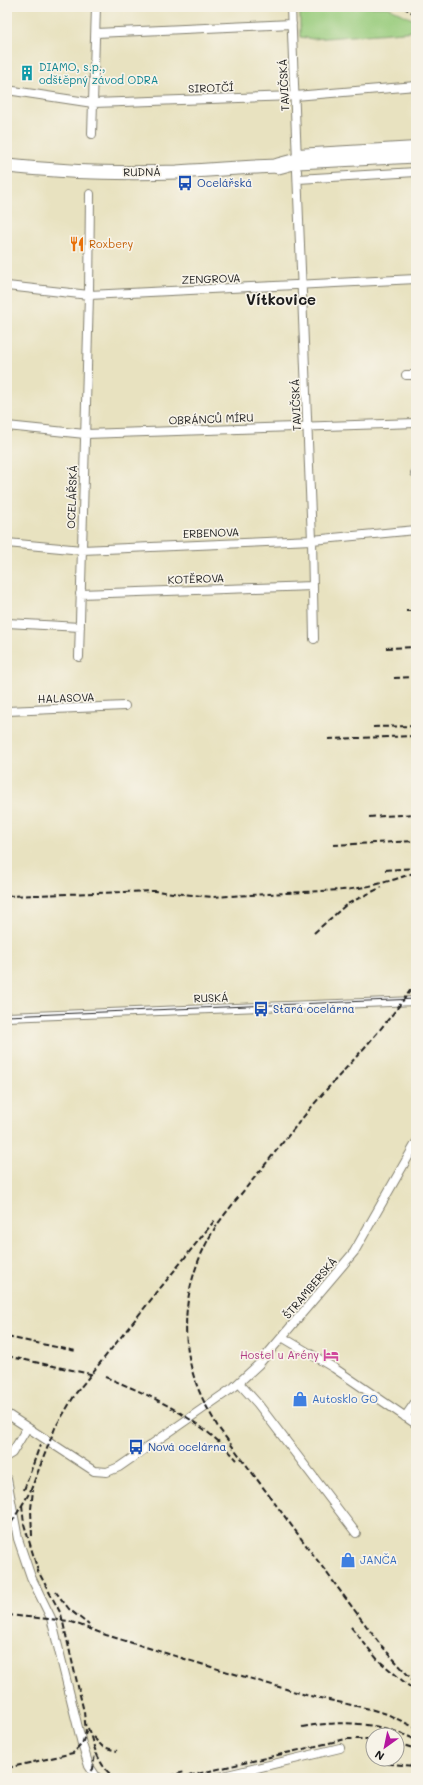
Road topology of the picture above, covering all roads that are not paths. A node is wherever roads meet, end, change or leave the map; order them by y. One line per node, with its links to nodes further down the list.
1 (96, 7): 4 (street)
2 (291, 7): 3 (street, TAVIČSKÁ)
3 (292, 24): 4 (street); 7 (street, TAVIČSKÁ)
4 (96, 33): 8 (street)
5 (416, 86): 7 (street, SIROTČÍ)
6 (7, 90): 8 (street, SIROTČÍ)
7 (295, 96): 8 (street, SIROTČÍ); 15 (street, TAVIČSKÁ)
8 (93, 103): 9 (street)
9 (92, 134)
10 (416, 146): 15 (street)
11 (416, 155): 15 (highway, RUDNÁ)
12 (416, 165): 15 (highway, RUDNÁ)
13 (7, 166): 14 (main road, RUDNÁ)
14 (278, 166): 15 (highway, RUDNÁ)
15 (297, 166): 16 (street); 20 (street, TAVIČSKÁ)
16 (416, 172)
17 (90, 194): 21 (street, OCELÁŘSKÁ)
18 (416, 279): 20 (street, ZENGROVA)
19 (7, 286): 21 (street, ZENGROVA)
20 (303, 286): 21 (street, ZENGROVA); 26 (street, TAVIČSKÁ)
21 (89, 295): 27 (street, OCELÁŘSKÁ)
22 (406, 375): 23 (street)
23 (416, 375)
24 (416, 423): 26 (street, OBRÁNCŮ MÍRU)
25 (7, 426): 27 (street, OBRÁNCŮ MÍRU)
26 (307, 427): 27 (street, OBRÁNCŮ MÍRU); 29 (street, TAVIČSKÁ)
27 (85, 434): 31 (street, OCELÁŘSKÁ)
28 (416, 530): 29 (street, ERBENOVA)
29 (312, 540): 31 (street, ERBENOVA); 32 (street, TAVIČSKÁ)
30 (7, 542): 31 (street, ERBENOVA)
31 (82, 550): 33 (street, OCELÁŘSKÁ)
32 (313, 586): 33 (street, KOTĚROVA); 36 (street, TAVIČSKÁ)
33 (80, 594): 35 (street, OCELÁŘSKÁ)
34 (7, 623): 35 (street)
35 (80, 627): 37 (street, OCELÁŘSKÁ)
36 (314, 639)
37 (79, 657)
38 (125, 706): 39 (street, HALASOVA)
39 (7, 711)
40 (416, 1001): 41 (street, RUSKÁ)
41 (7, 1017)
42 (416, 1143): 43 (street, ŠTRAMBERSKÁ)
43 (282, 1337): 44 (street, ŠTRAMBERSKÁ); 47 (street)
44 (239, 1383): 49 (street, ŠTRAMBERSKÁ); 52 (street)
45 (416, 1401): 47 (street)
46 (7, 1414): 49 (street, ŠTRAMBERSKÁ)
47 (405, 1417): 48 (street)
48 (416, 1424)
49 (27, 1428): 50 (street)
50 (7, 1456)
51 (7, 1479): 54 (street)
52 (356, 1533)
53 (340, 1748): 55 (street)
54 (96, 1778)
55 (215, 1778)

